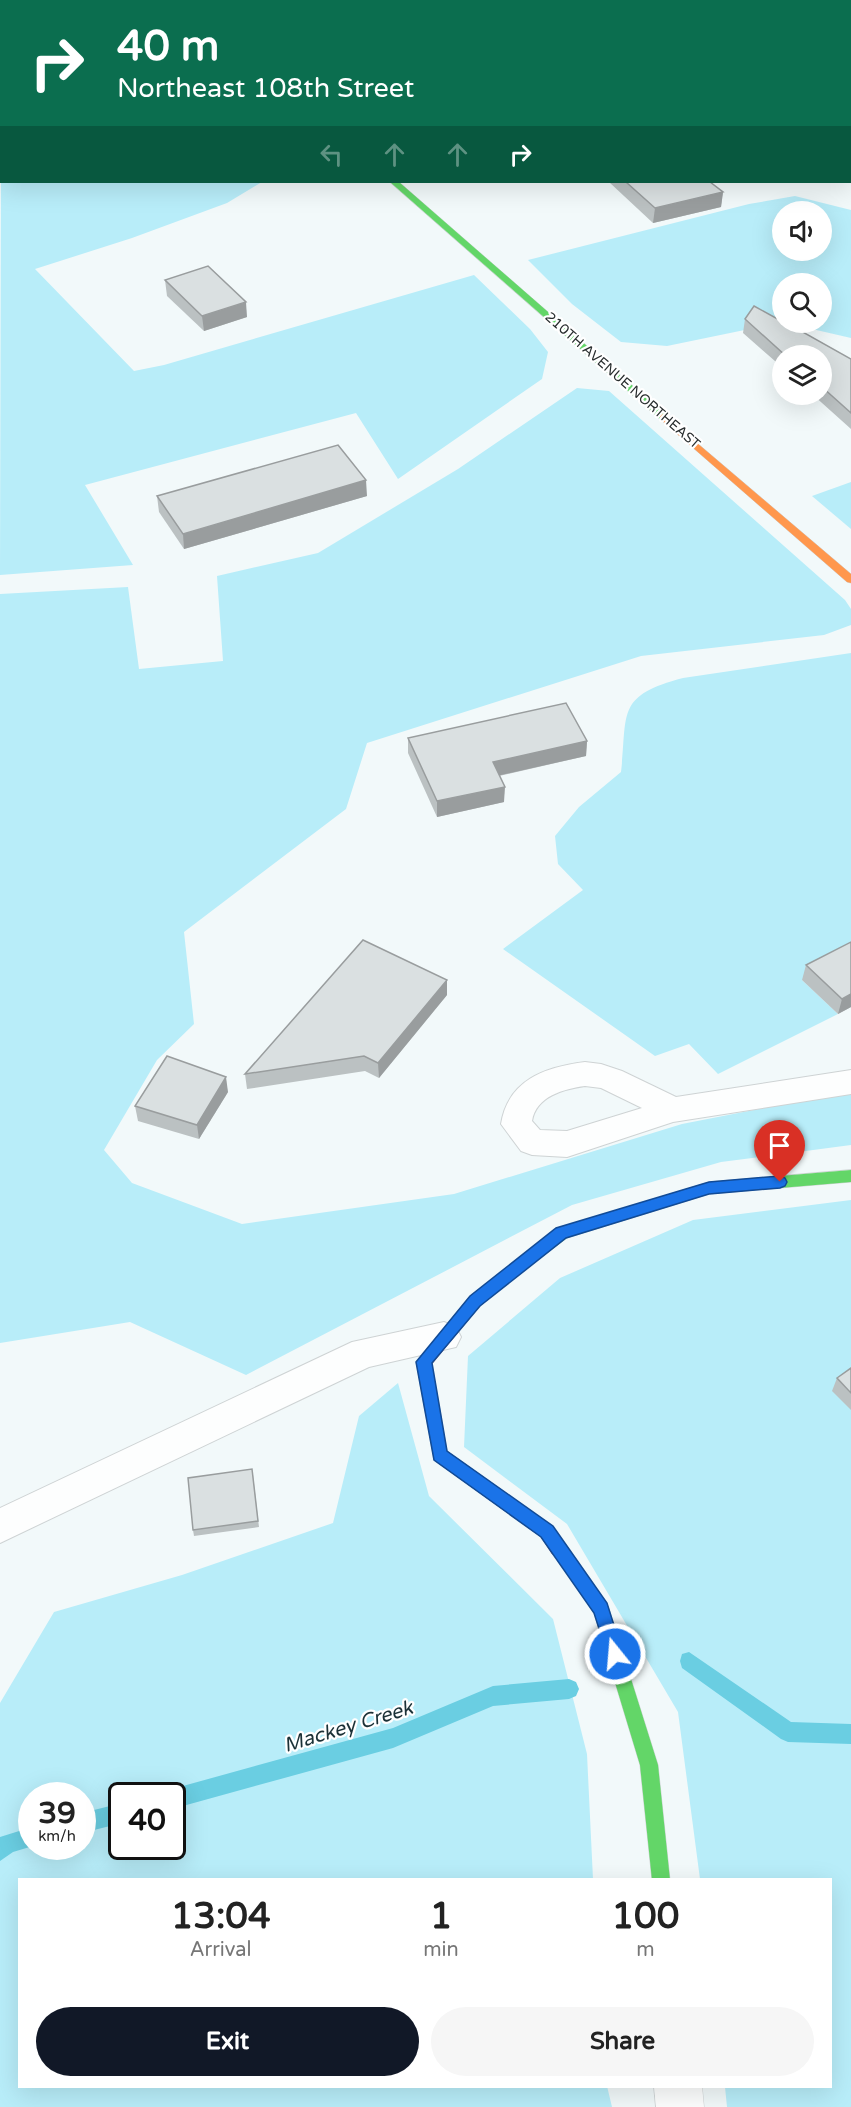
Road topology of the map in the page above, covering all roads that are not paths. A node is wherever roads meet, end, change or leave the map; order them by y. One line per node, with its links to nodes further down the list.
1 (395, 183): 2 (street, 210TH AVENUE NORTHEAST)
2 (851, 580)
3 (851, 1082): 4 (lane)
4 (673, 1110)
5 (851, 1176): 6 (street)
6 (444, 1337): 7 (lane); 8 (street)
7 (0, 1526)
8 (661, 1878)
9 (678, 2088): 10 (street)
10 (680, 2107)

